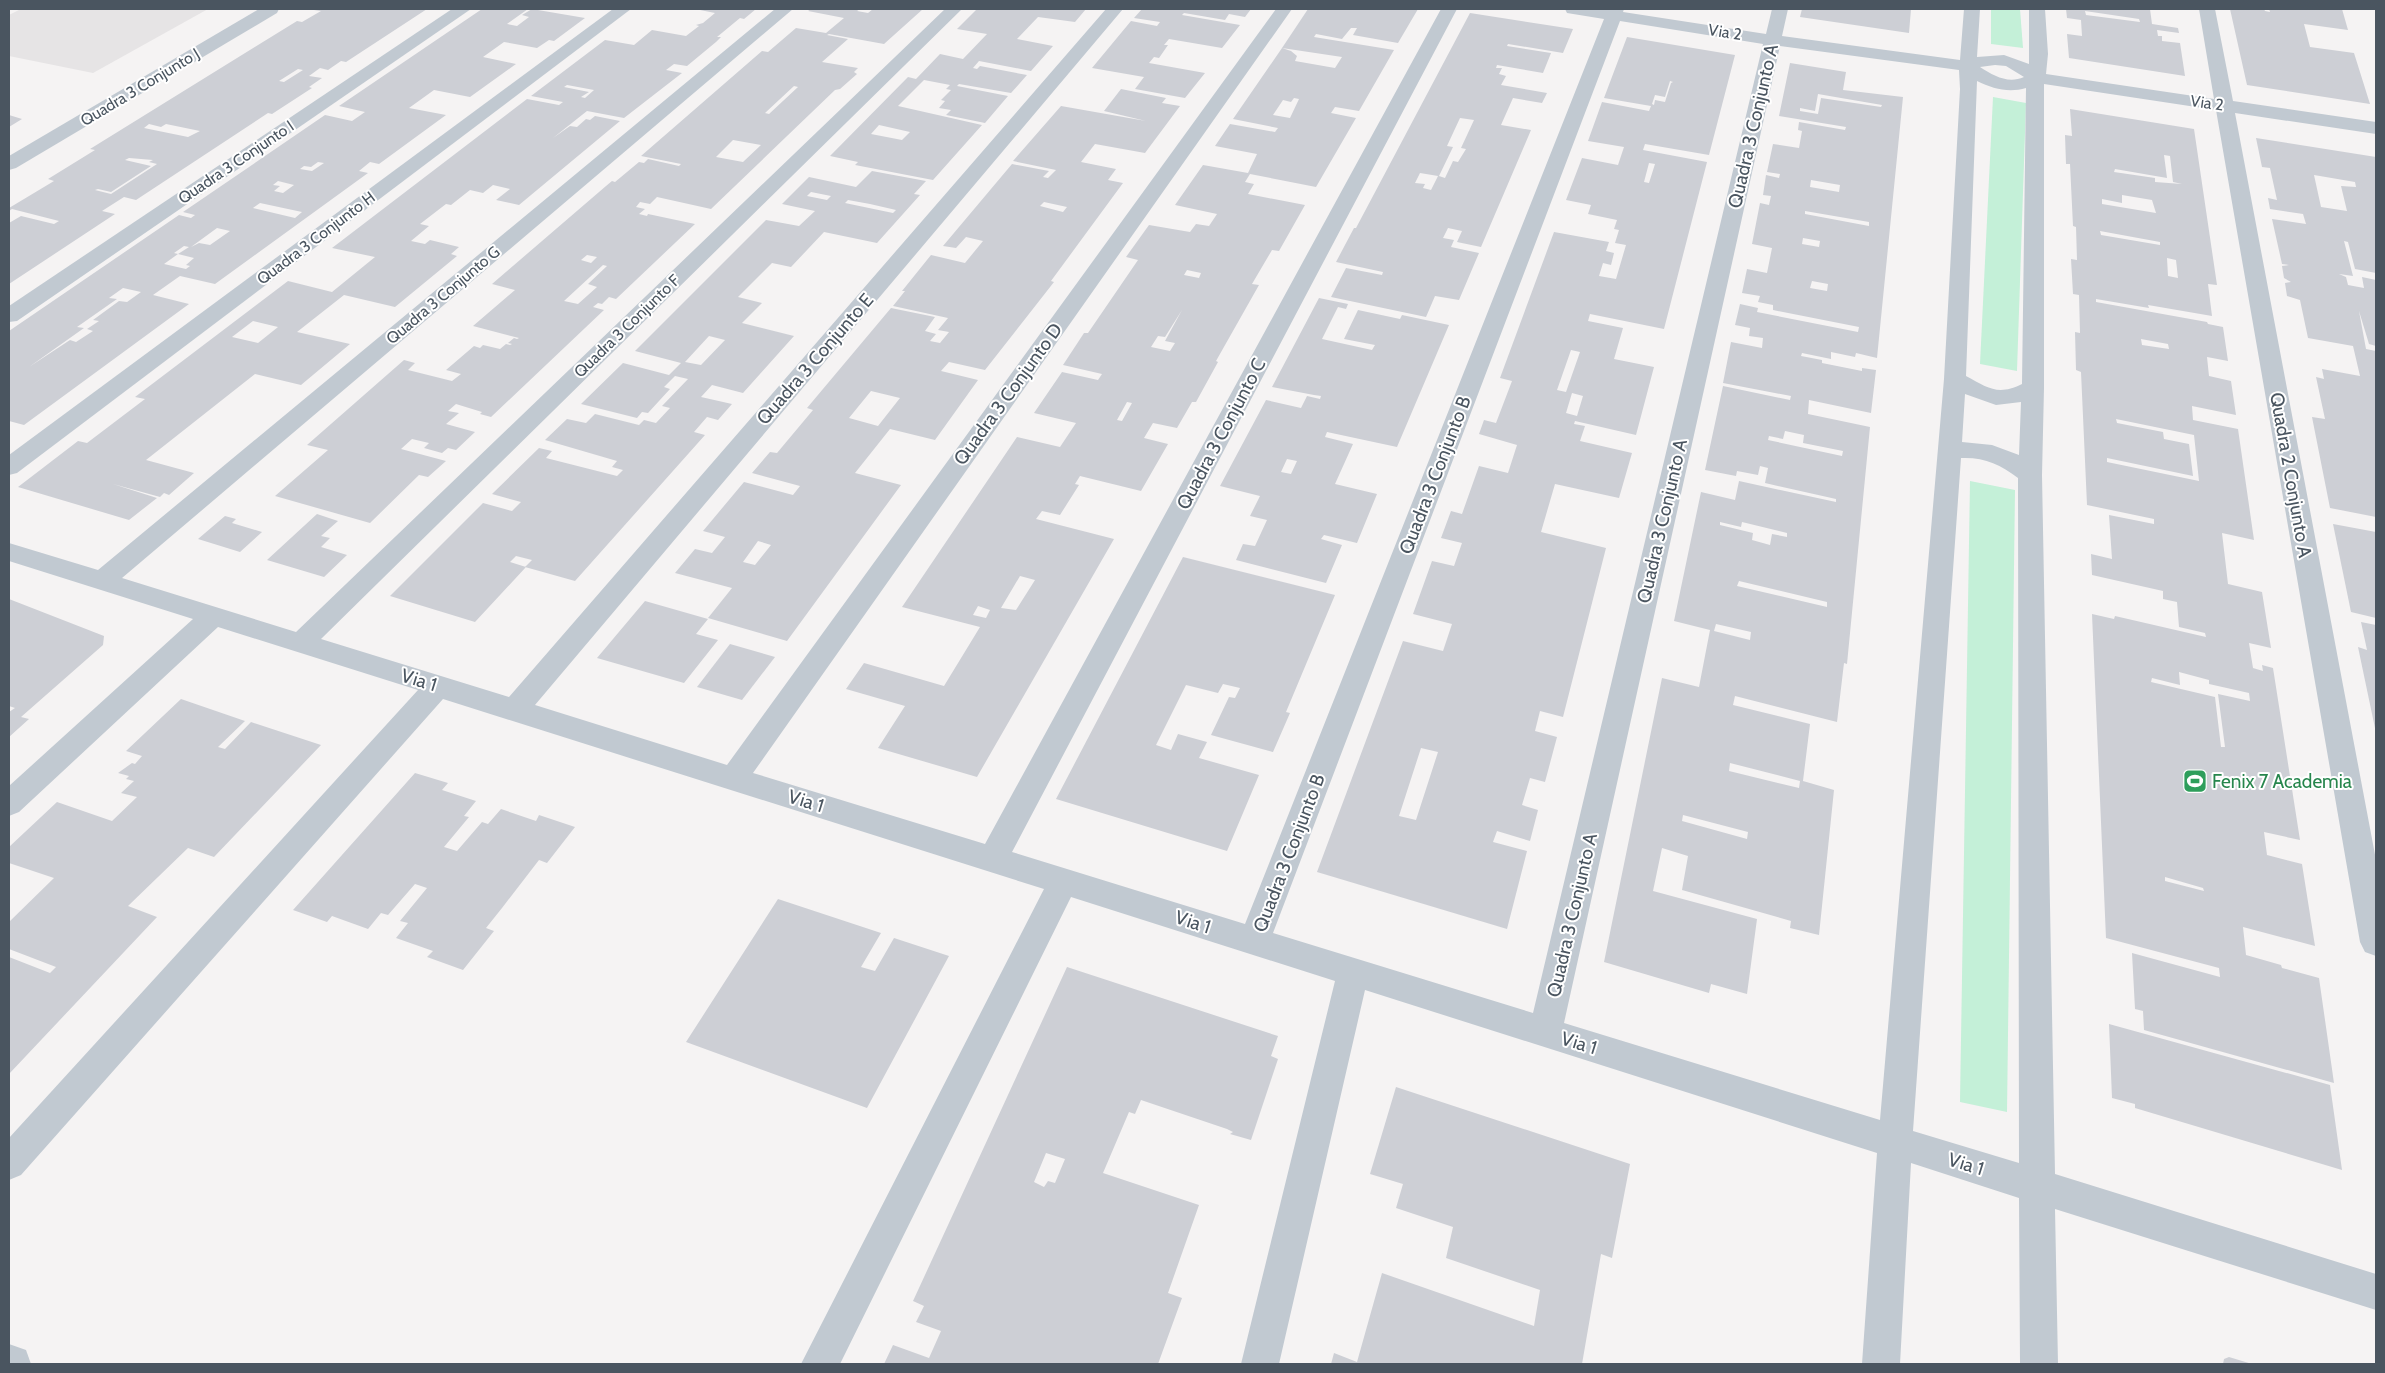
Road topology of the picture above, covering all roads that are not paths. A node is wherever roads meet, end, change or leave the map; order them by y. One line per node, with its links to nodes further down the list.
1 (271, 9): 20 (street, Quadra 3 Conjunto J)
2 (462, 9): 21 (street, Quadra 3 Conjunto I)
3 (623, 9): 25 (street, Quadra 3 Conjunto H)
4 (785, 9): 28 (street, Quadra 3 Conjunto G)
5 (954, 9): 30 (street, Quadra 3 Conjunto F)
6 (1115, 9): 32 (street, Quadra 3 Conjunto E)
7 (1284, 9): 33 (street, Quadra 3 Conjunto D)
8 (1449, 9): 35 (street, Quadra 3 Conjunto C)
9 (1573, 9): 14 (street, Via 2)
10 (1780, 9): 15 (street, Quadra 3 Conjunto A)
11 (1972, 9): 16 (street)
12 (2037, 9): 17 (street)
13 (2207, 9): 18 (street, Quadra 2 Conjunto A)
14 (1615, 12): 15 (street, Via 2); 37 (street, Quadra 3 Conjunto B)
15 (1773, 40): 16 (street, Via 2); 40 (street, Quadra 3 Conjunto A)
16 (1966, 66): 17 (street); 17 (street); 22 (street)
17 (2037, 78): 18 (street, Via 2); 23 (street)
18 (2224, 105): 19 (street, Via 2); 38 (street, Quadra 2 Conjunto A)
19 (2376, 128)
20 (9, 164)
21 (9, 316)
22 (1955, 379): 23 (street); 24 (street)
23 (2033, 388): 26 (street)
24 (1948, 451): 26 (street); 41 (street)
25 (9, 467)
26 (2030, 475): 43 (street)
27 (9, 553): 28 (street, Via 1)
28 (102, 581): 29 (street, Via 1)
29 (214, 616): 30 (street, Via 1); 34 (street)
30 (301, 643): 31 (street, Via 1)
31 (438, 686): 32 (street, Via 1); 42 (street)
32 (515, 710): 33 (street, Via 1)
33 (733, 779): 35 (street, Via 1)
34 (9, 804)
35 (992, 859): 36 (street, Via 1)
36 (1064, 882): 37 (street, Via 1); 45 (street)
37 (1254, 941): 39 (street, Via 1)
38 (2376, 942)
39 (1353, 972): 40 (street, Via 1); 46 (street)
40 (1545, 1033): 41 (street, Via 1)
41 (1895, 1142): 43 (street, Via 1); 47 (street)
42 (9, 1163)
43 (2036, 1186): 44 (street, Via 1); 48 (street)
44 (2376, 1292)
45 (820, 1364)
46 (1260, 1364)
47 (1881, 1364)
48 (2039, 1364)

